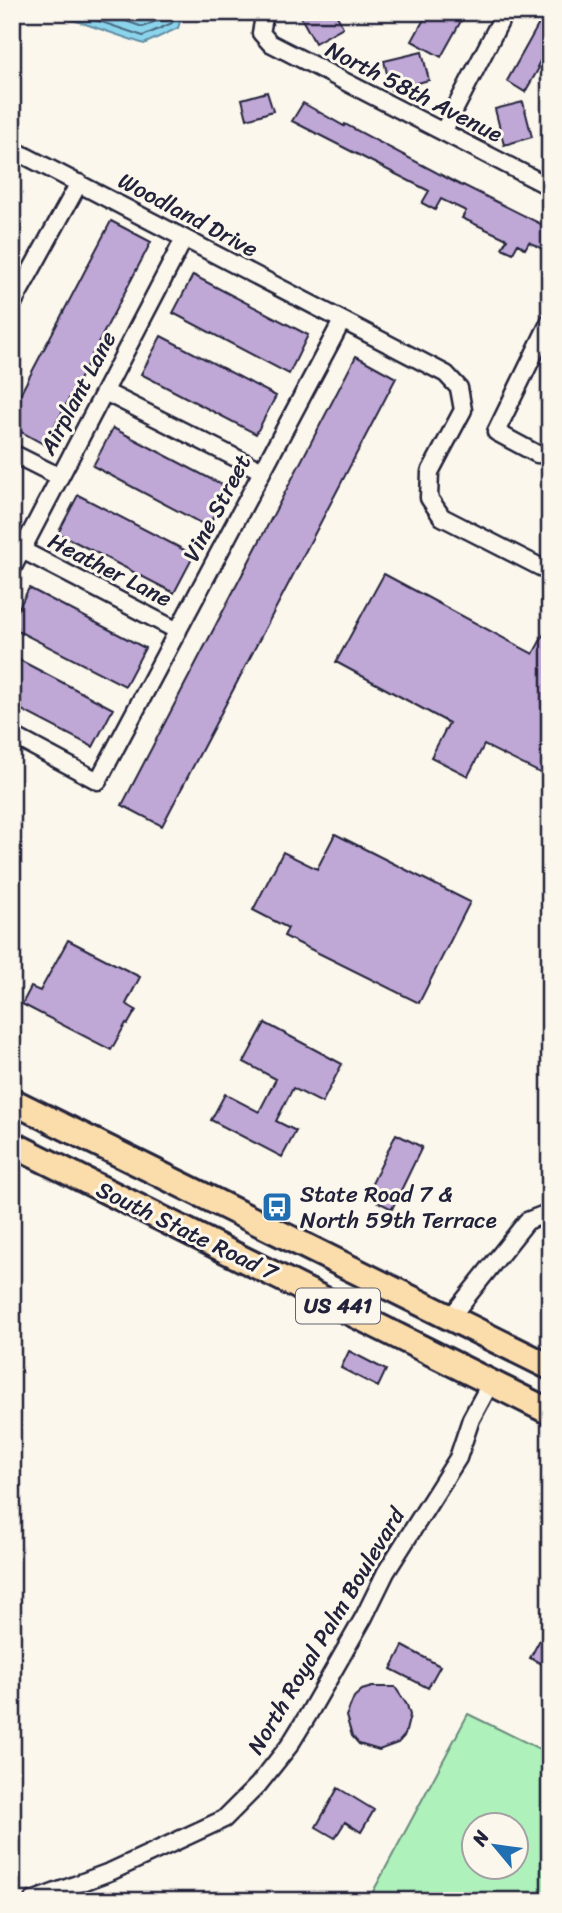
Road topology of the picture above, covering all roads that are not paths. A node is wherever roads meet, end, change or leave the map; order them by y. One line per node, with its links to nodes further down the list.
1 (265, 12): 3 (street, North 58th Avenue)
2 (505, 12): 3 (street)
3 (443, 132): 6 (street, North 58th Avenue)
4 (12, 149): 5 (street, Woodland Drive)
5 (79, 183): 7 (street, Woodland Drive); 8 (street)
6 (550, 187)
7 (184, 239): 9 (street, Woodland Drive); 11 (street, Airplant Lane)
8 (12, 305)
9 (342, 321): 14 (street, Vine Street); 18 (street)
10 (550, 321): 13 (street)
11 (105, 392): 14 (street); 15 (street, Airplant Lane)
12 (12, 453): 15 (street)
13 (550, 455)
14 (262, 471): 19 (street, Vine Street)
15 (60, 477): 16 (street, Airplant Lane)
16 (22, 550): 17 (street, Airplant Lane); 19 (street, Heather Lane)
17 (12, 569)
18 (550, 572)
19 (178, 631): 20 (street, Vine Street)
20 (12, 735)
21 (12, 1101): 24 (main road, South State Road 7 / US 441)
22 (12, 1144): 26 (main road, South State Road 7 / US 441)
23 (550, 1212): 24 (street)
24 (450, 1318): 25 (main road, South State Road 7 / US 441)
25 (550, 1367)
26 (491, 1382): 27 (main road, South State Road 7 / US 441); 28 (street, North Royal Palm Boulevard)
27 (550, 1412)
28 (52, 1897): 29 (street, North Royal Palm Boulevard)
29 (32, 1901)

